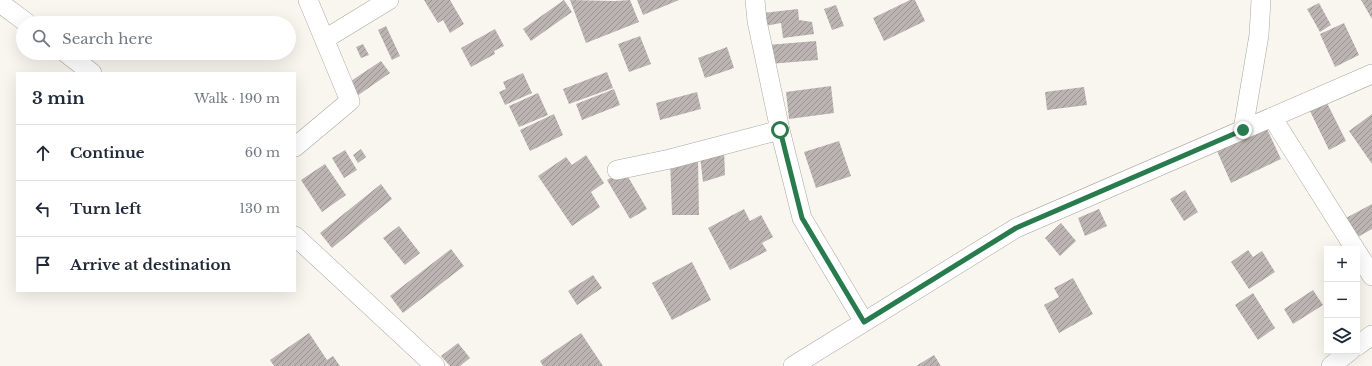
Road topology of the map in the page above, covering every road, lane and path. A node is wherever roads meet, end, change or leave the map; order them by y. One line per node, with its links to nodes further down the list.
1 (308, 0): 7 (street)
2 (388, 0): 7 (street)
3 (755, 0): 12 (street)
4 (1261, 0): 13 (street)
5 (0, 3): 6 (street)
6 (18, 16)
7 (325, 39): 14 (street)
8 (75, 60): 9 (street)
9 (91, 72)
10 (1372, 74): 11 (street)
11 (1272, 117): 13 (street); 17 (street)
12 (780, 130): 15 (street); 20 (street)
13 (1243, 130): 20 (street)
14 (296, 146)
15 (617, 170)
16 (296, 237): 24 (street)
17 (1353, 246)
18 (1360, 257): 19 (street)
19 (1372, 276)
20 (864, 322): 25 (street)
21 (1372, 335): 22 (street)
22 (1360, 344)
23 (1346, 354): 26 (street)
24 (435, 366)
25 (793, 366)
26 (1331, 366)

